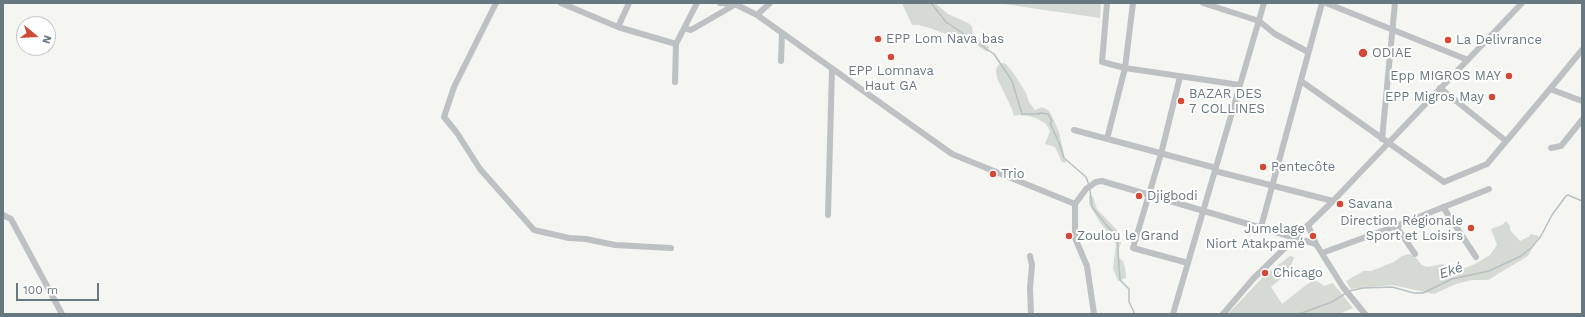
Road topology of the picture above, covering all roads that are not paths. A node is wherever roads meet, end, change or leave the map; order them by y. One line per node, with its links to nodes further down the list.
1 (496, 3): 59 (street)
2 (561, 3): 15 (street)
3 (629, 3): 19 (street)
4 (697, 3): 20 (street)
5 (720, 3): 16 (street)
6 (770, 3): 17 (street)
7 (1107, 3): 28 (street)
8 (1133, 3): 28 (street)
9 (1203, 3): 18 (street)
10 (1264, 3): 18 (street)
11 (1322, 3): 25 (street)
12 (1326, 3): 21 (street)
13 (1395, 3): 21 (street)
14 (1522, 3): 26 (street)
15 (568, 4): 19 (street)
16 (736, 4): 17 (street); 20 (street)
17 (757, 16): 22 (street)
18 (1259, 21): 25 (street); 33 (street)
19 (618, 27): 23 (street)
20 (684, 28): 23 (street)
21 (1392, 29): 26 (street); 40 (street)
22 (782, 33): 27 (street); 29 (street)
23 (676, 44): 32 (street)
24 (1582, 50): 35 (street)
25 (1308, 52): 31 (street)
26 (1468, 60): 34 (street)
27 (781, 61)
28 (1125, 68): 30 (street); 39 (street)
29 (832, 69): 49 (street); 53 (street)
30 (1180, 77): 33 (street); 43 (street)
31 (1301, 81): 40 (street); 45 (street)
32 (675, 82)
33 (1240, 85): 44 (street)
34 (1440, 88): 40 (street); 41 (street)
35 (1550, 89): 36 (street); 41 (street)
36 (1582, 101)
37 (1582, 120): 42 (street)
38 (1074, 130): 39 (street)
39 (1107, 139): 43 (street)
40 (1385, 141): 41 (street); 48 (street)
41 (1506, 141)
42 (1551, 148)
43 (1161, 154): 44 (street); 47 (street)
44 (1216, 170): 45 (street); 51 (street)
45 (1273, 184): 48 (street); 56 (street)
46 (1489, 189): 50 (street)
47 (1149, 194): 49 (street); 51 (street); 64 (street)
48 (1333, 201): 54 (street)
49 (1075, 204): 67 (street)
50 (1443, 207): 55 (street); 63 (street)
51 (1204, 211): 56 (street); 64 (street)
52 (3, 215): 65 (street)
53 (828, 215)
54 (1308, 225): 57 (street); 58 (street)
55 (1396, 226): 60 (street); 61 (street)
56 (1261, 228): 57 (street)
57 (1295, 239): 58 (street); 69 (street)
58 (1316, 244): 60 (street)
59 (671, 248)
60 (1322, 253): 70 (street)
61 (1415, 254)
62 (1030, 256): 66 (street)
63 (1476, 256)
64 (1188, 263): 68 (street)
65 (62, 314)
66 (1031, 314)
67 (1094, 314)
68 (1174, 314)
69 (1223, 314)
70 (1363, 314)

